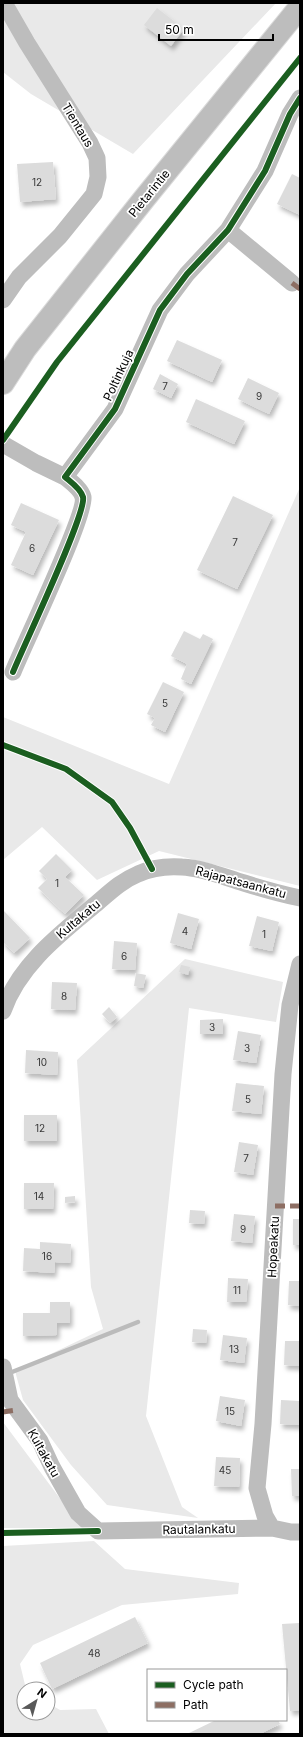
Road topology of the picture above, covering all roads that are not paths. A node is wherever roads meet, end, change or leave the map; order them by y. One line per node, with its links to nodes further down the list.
1 (4, 3): 6 (street, Tientaus)
2 (300, 7): 7 (main road, Pietarintie)
3 (300, 98): 4 (street, Poltinkuja)
4 (228, 230): 5 (street); 9 (street, Poltinkuja)
5 (292, 283)
6 (3, 300)
7 (3, 383)
8 (3, 444): 9 (street)
9 (65, 477): 10 (street)
10 (13, 672)
11 (182, 867): 12 (street, Rajapatsaankatu); 14 (street, Kultakatu)
12 (300, 898)
13 (300, 964): 16 (street, Hopeakatu)
14 (3, 1011)
15 (3, 1367): 17 (street, Kultakatu)
16 (272, 1528): 17 (street, Rautalankatu); 18 (street, Rautalankatu)
17 (98, 1531)
18 (300, 1532)

